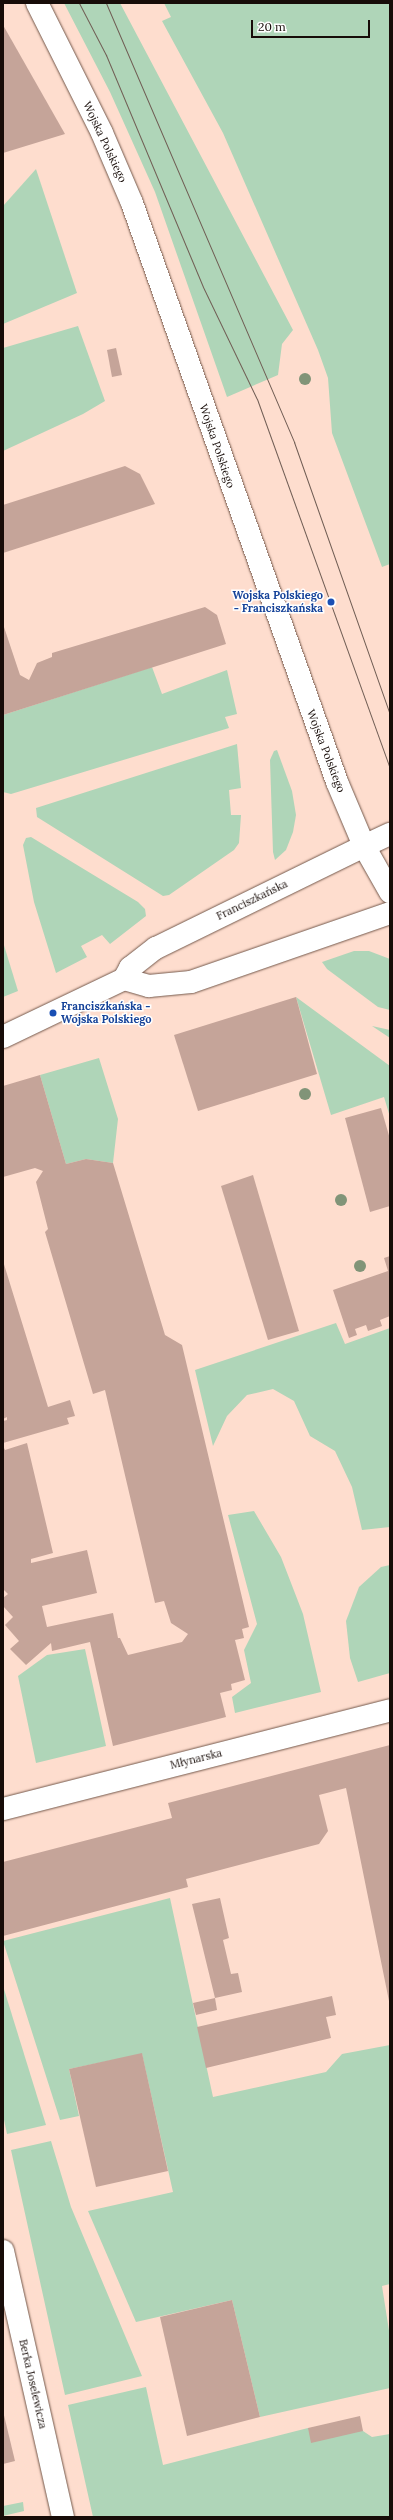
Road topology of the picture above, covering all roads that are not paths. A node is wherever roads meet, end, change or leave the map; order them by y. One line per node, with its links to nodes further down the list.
1 (37, 3): 3 (street, Wojska Polskiego)
2 (390, 834): 3 (street, Franciszkańska)
3 (364, 846): 4 (street, Wojska Polskiego); 6 (street, Franciszkańska)
4 (390, 892)
5 (390, 913): 6 (street)
6 (124, 980): 7 (street, Franciszkańska)
7 (3, 1037)
8 (390, 1710): 9 (street, Młynarska)
9 (3, 1808)
10 (3, 2251): 11 (street, Berka Joselewicza)
11 (63, 2517)

